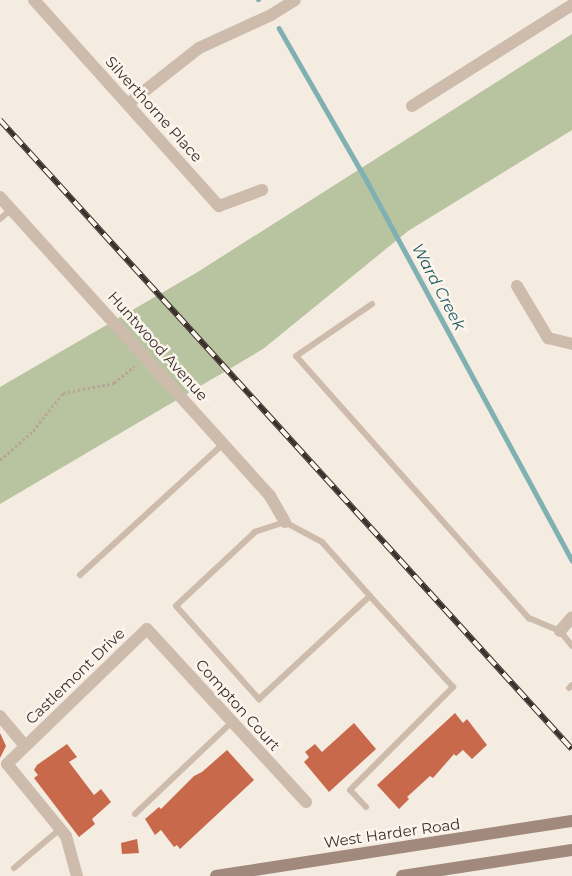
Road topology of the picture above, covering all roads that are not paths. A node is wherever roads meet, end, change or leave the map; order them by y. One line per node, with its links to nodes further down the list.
1 (34, 0): 4 (street, Silverthorne Place)
2 (295, 0): 4 (street)
3 (572, 5): 5 (street)
4 (128, 104): 6 (street, Silverthorne Place)
5 (412, 106)
6 (262, 190)
7 (0, 197): 8 (street, Huntwood Avenue)
8 (11, 209): 9 (lane); 13 (street, Huntwood Avenue)
9 (0, 219)
10 (517, 286): 12 (street)
11 (372, 304): 19 (lane)
12 (572, 344)
13 (223, 444): 14 (street, Huntwood Avenue); 15 (lane)
14 (285, 522): 16 (lane); 16 (lane)
15 (80, 574)
16 (370, 596): 26 (lane)
17 (572, 617): 19 (street)
18 (147, 629): 22 (street, Compton Court); 23 (street, Castlemont Drive)
19 (560, 631): 20 (lane)
20 (572, 646)
21 (0, 716): 23 (street)
22 (232, 723): 25 (street, Compton Court); 27 (lane)
23 (25, 746): 24 (street, Castlemont Drive)
24 (4, 767): 29 (street)
25 (306, 802)
26 (366, 808)
27 (135, 814)
28 (572, 821): 32 (main road, West Harder Road)
29 (60, 829): 31 (lane); 33 (street)
30 (572, 850): 35 (main road)
31 (14, 868)
32 (252, 873): 34 (main road, West Harder Road)
33 (77, 876)
34 (216, 876)
35 (402, 876)

